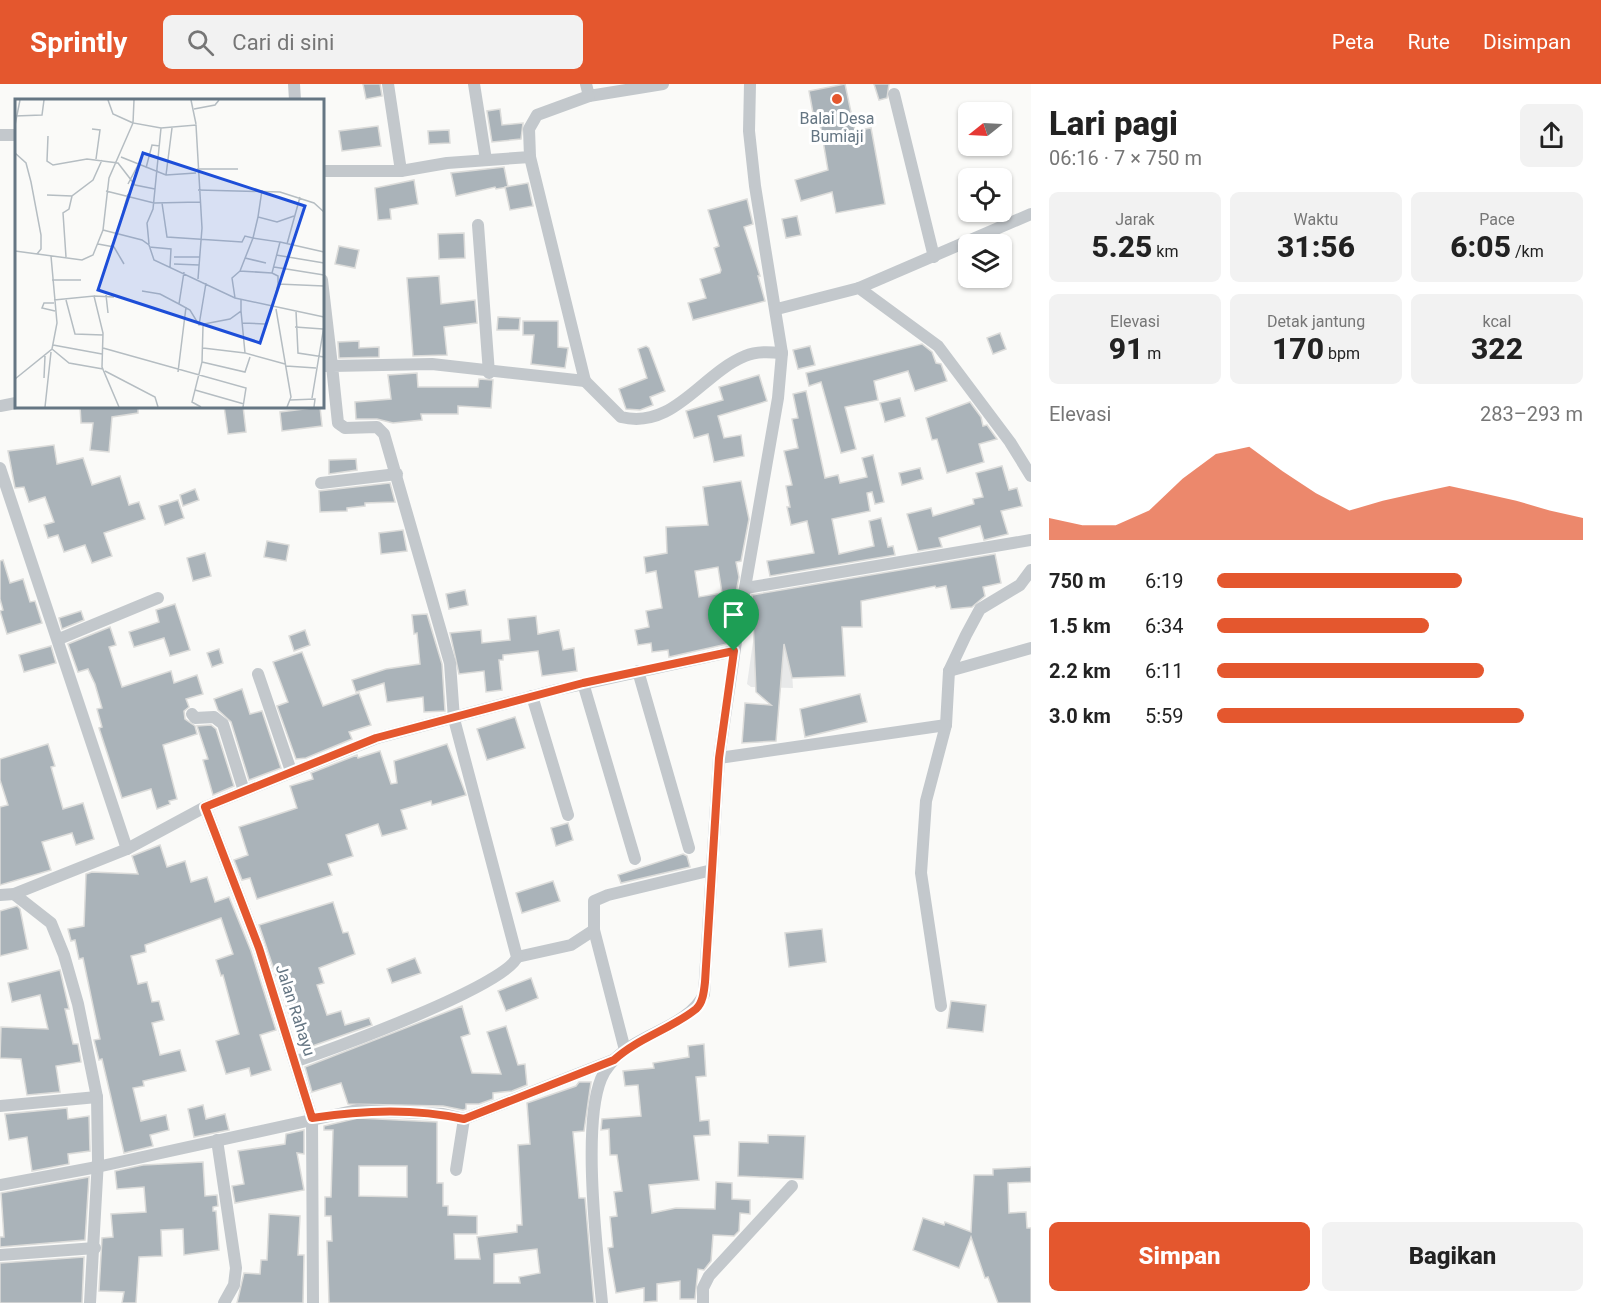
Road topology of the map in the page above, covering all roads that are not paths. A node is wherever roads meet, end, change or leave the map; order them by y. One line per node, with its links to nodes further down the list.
1 (294, 84): 8 (street)
2 (388, 84): 12 (street)
3 (474, 84): 10 (street)
4 (663, 84): 6 (street)
5 (750, 84): 17 (street)
6 (588, 90): 9 (street)
7 (894, 94): 15 (street)
8 (296, 99)
9 (530, 156): 10 (street); 22 (street)
10 (486, 160): 12 (street)
11 (324, 171): 12 (street)
12 (401, 171)
13 (1031, 214): 15 (street)
14 (478, 225): 21 (street)
15 (934, 257): 16 (street)
16 (859, 288): 17 (street); 27 (street)
17 (777, 309): 19 (street)
18 (324, 314): 20 (street)
19 (782, 353): 22 (street); 31 (street)
20 (327, 366): 21 (street); 26 (street)
21 (489, 372): 22 (street)
22 (585, 381)
23 (15, 403): 24 (street)
24 (0, 406)
25 (0, 468): 33 (street)
26 (397, 474): 28 (street); 42 (street)
27 (1031, 476)
28 (321, 483)
29 (1031, 540): 31 (street)
30 (1031, 570): 37 (street)
31 (746, 588): 35 (street)
32 (158, 598): 33 (street)
33 (59, 639): 50 (street)
34 (1031, 648): 37 (street)
35 (734, 651): 36 (street); 44 (street)
36 (638, 671): 39 (street); 49 (street)
37 (949, 671): 43 (street)
38 (258, 674): 45 (street)
39 (583, 683): 40 (street); 51 (street)
40 (532, 696): 42 (street); 48 (street)
41 (192, 714): 46 (street)
42 (454, 719): 45 (street); 56 (street)
43 (946, 725): 44 (street); 57 (street)
44 (719, 758): 52 (street)
45 (291, 771): 46 (street)
46 (244, 791): 47 (street)
47 (205, 807): 50 (street); 60 (street, Jalan Rahayu)
48 (568, 815)
49 (689, 848)
50 (127, 849): 53 (street)
51 (636, 859)
52 (712, 870): 55 (street); 58 (street)
53 (14, 894): 54 (street); 61 (street)
54 (0, 895)
55 (594, 930): 56 (street); 58 (street)
56 (518, 957): 60 (street)
57 (941, 1006)
58 (625, 1050): 59 (street)
59 (614, 1060): 64 (street); 75 (street)
60 (296, 1062): 63 (street, Jalan Rahayu)
61 (97, 1097): 62 (street); 66 (street)
62 (0, 1107)
63 (312, 1118): 64 (street); 65 (street); 74 (street, Jalan Rahayu)
64 (464, 1119): 67 (street)
65 (217, 1140): 66 (street); 73 (street)
66 (97, 1167): 68 (street); 70 (street)
67 (456, 1170)
68 (0, 1185)
69 (792, 1186): 76 (street)
70 (95, 1248): 71 (street); 72 (street)
71 (0, 1255)
72 (90, 1303)
73 (224, 1303)
74 (313, 1303)
75 (602, 1303)
76 (703, 1303)

